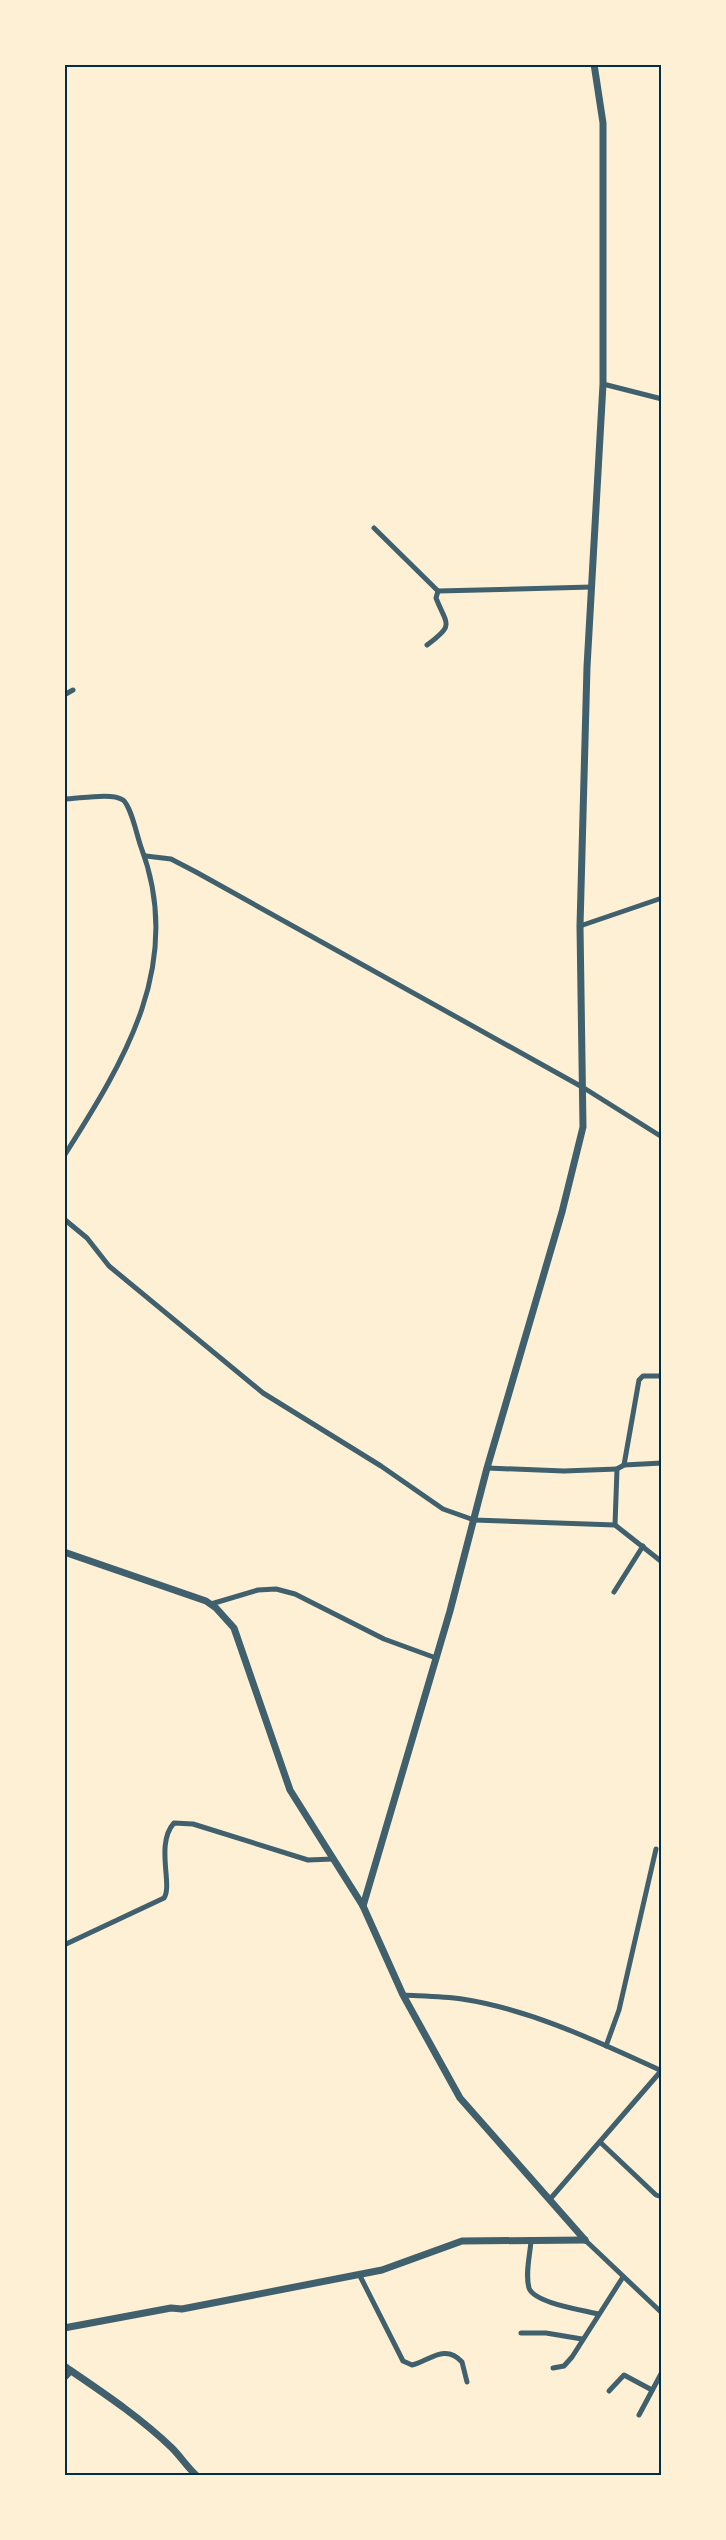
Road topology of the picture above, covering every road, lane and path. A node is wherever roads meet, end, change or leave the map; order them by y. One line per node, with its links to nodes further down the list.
1 (594, 64): 2 (street)
2 (603, 384): 3 (street); 5 (street)
3 (662, 399)
4 (374, 528): 6 (street)
5 (592, 587): 6 (street); 13 (street)
6 (438, 591): 7 (street)
7 (427, 645)
8 (73, 690): 9 (street)
9 (64, 695)
10 (64, 799): 11 (street)
11 (146, 856): 14 (street); 16 (street)
12 (662, 898): 13 (street)
13 (580, 926): 14 (street)
14 (584, 1088): 15 (street); 21 (street)
15 (662, 1137)
16 (64, 1156)
17 (64, 1219): 23 (street)
18 (662, 1376): 20 (street)
19 (662, 1463): 20 (street)
20 (624, 1465): 22 (street)
21 (487, 1468): 22 (street); 23 (street)
22 (616, 1469): 24 (street)
23 (474, 1520): 24 (street); 30 (street)
24 (615, 1525): 25 (street)
25 (643, 1546): 27 (street); 28 (street)
26 (64, 1552): 29 (street)
27 (662, 1562)
28 (614, 1592)
29 (211, 1604): 30 (street); 32 (street)
30 (436, 1658): 33 (street)
31 (656, 1849): 36 (street)
32 (333, 1859): 33 (street); 34 (street)
33 (363, 1906): 35 (street)
34 (64, 1945)
35 (403, 1995): 36 (street); 40 (street)
36 (606, 2046): 37 (street)
37 (661, 2071): 38 (street)
38 (600, 2142): 39 (street); 40 (street)
39 (662, 2197)
40 (550, 2198): 41 (street)
41 (585, 2240): 42 (street); 44 (street)
42 (531, 2241): 43 (street); 46 (street)
43 (358, 2274): 47 (street); 55 (street)
44 (622, 2277): 45 (street); 46 (street)
45 (662, 2313)
46 (598, 2314): 49 (street)
47 (64, 2328)
48 (521, 2333): 49 (street)
49 (582, 2339): 51 (street)
50 (64, 2366): 52 (street)
51 (553, 2368)
52 (72, 2371): 54 (street); 59 (street)
53 (662, 2372): 56 (street)
54 (64, 2379)
55 (467, 2382)
56 (652, 2390): 57 (street); 58 (street)
57 (609, 2391)
58 (639, 2415)
59 (197, 2475)

